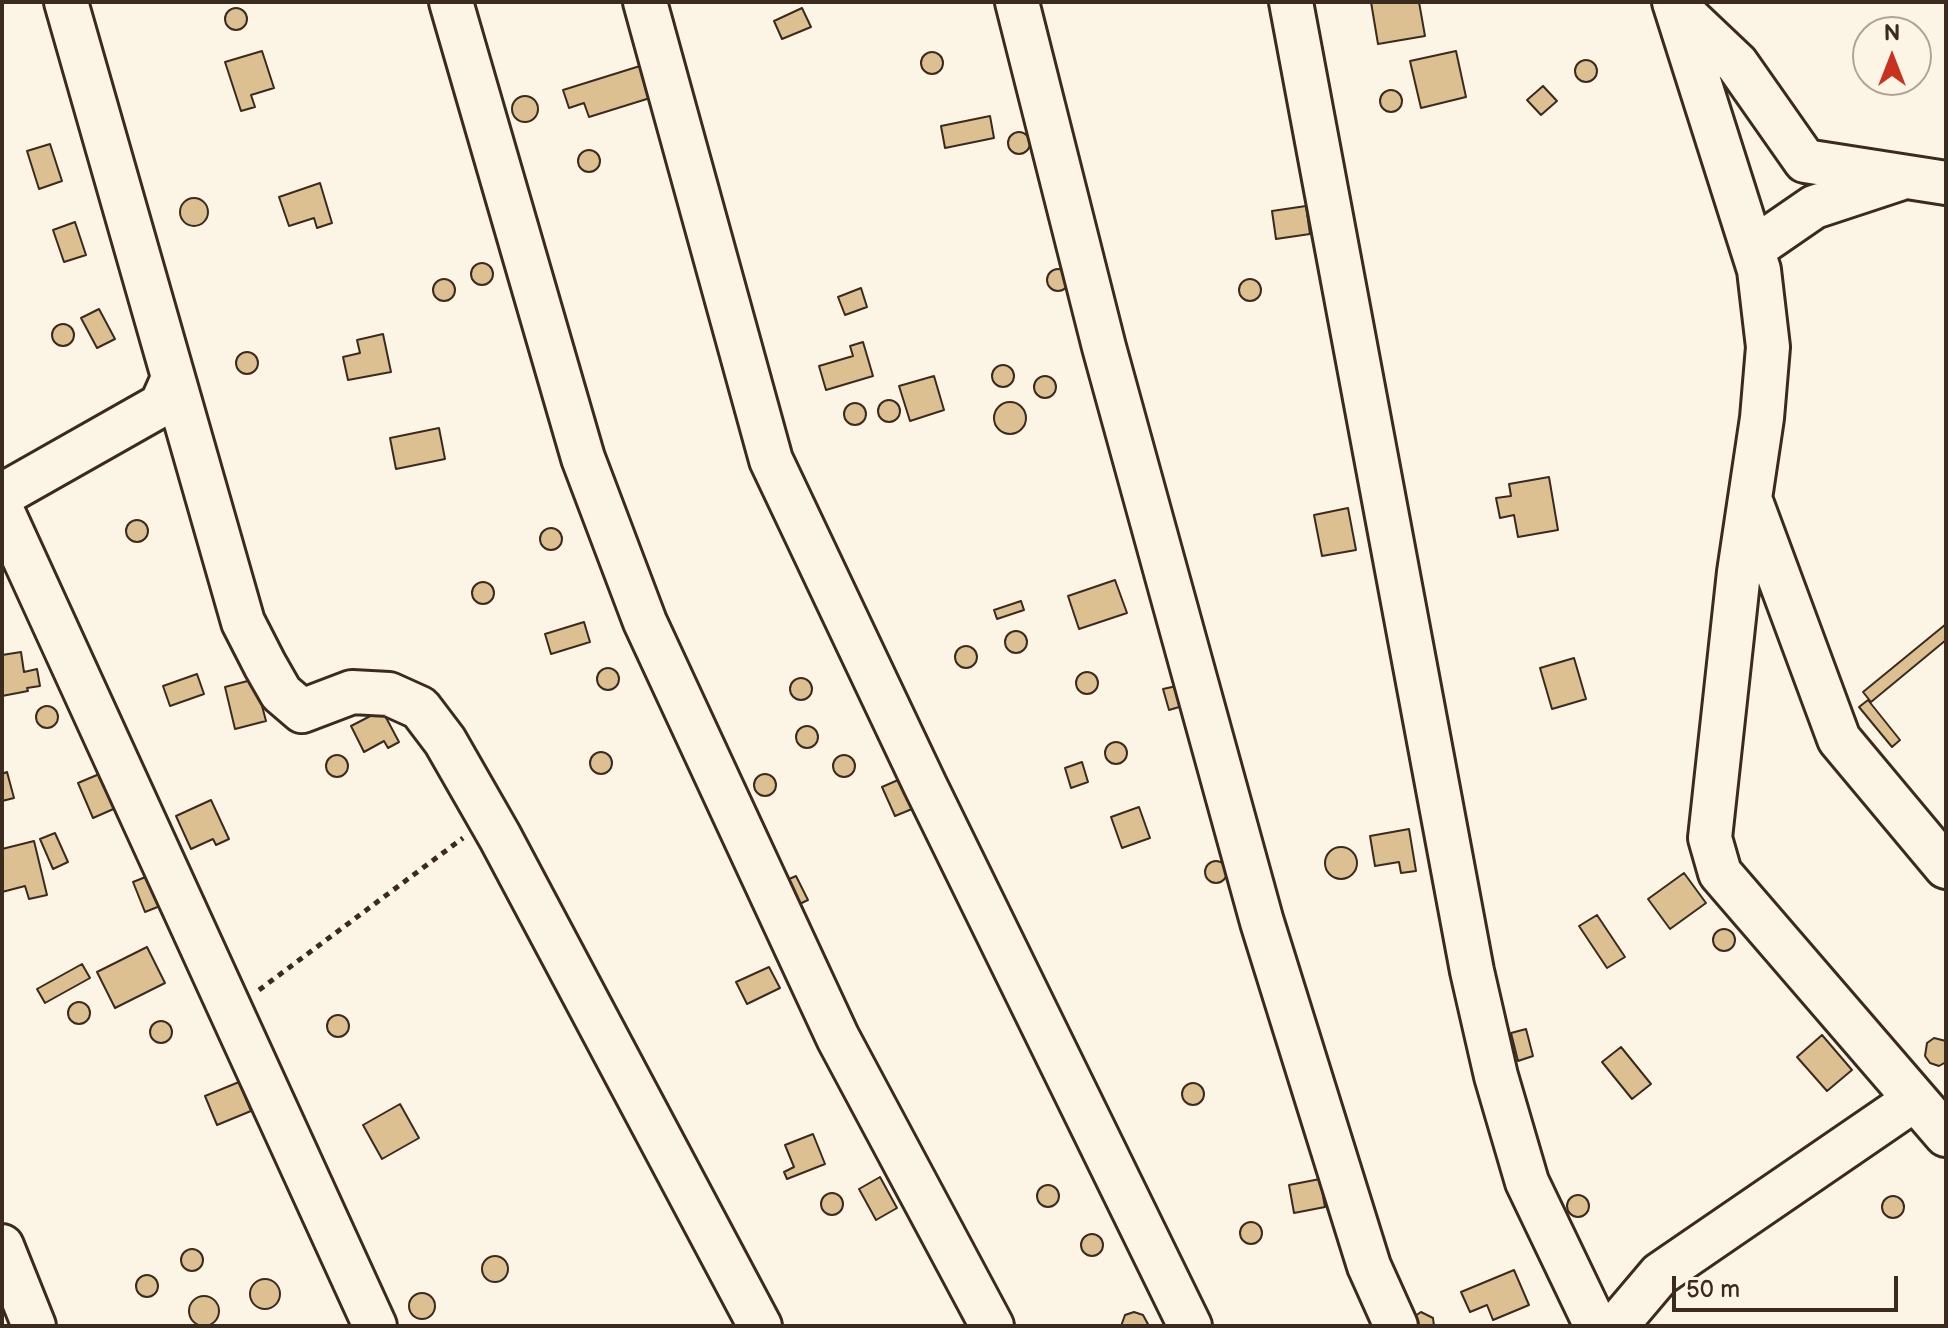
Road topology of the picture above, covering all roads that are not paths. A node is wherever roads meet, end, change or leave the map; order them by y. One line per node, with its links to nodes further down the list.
1 (66, 2): 11 (street)
2 (451, 2): 22 (street)
3 (645, 2): 23 (street)
4 (1017, 2): 24 (street)
5 (1291, 2): 25 (street)
6 (1678, 3): 8 (street); 10 (street)
7 (1946, 164): 8 (street)
8 (1904, 177): 9 (street); 10 (street)
9 (1946, 183)
10 (1753, 249): 13 (street)
11 (173, 378): 12 (street); 21 (street)
12 (2, 495)
13 (1750, 499): 15 (street); 16 (street)
14 (2, 510): 20 (street)
15 (1946, 867)
16 (1914, 1100): 17 (street); 26 (street)
17 (1946, 1135)
18 (2, 1246): 19 (street)
19 (34, 1326)
20 (375, 1326)
21 (760, 1326)
22 (992, 1326)
23 (1190, 1326)
24 (1396, 1326)
25 (1596, 1326)
26 (1616, 1326)

